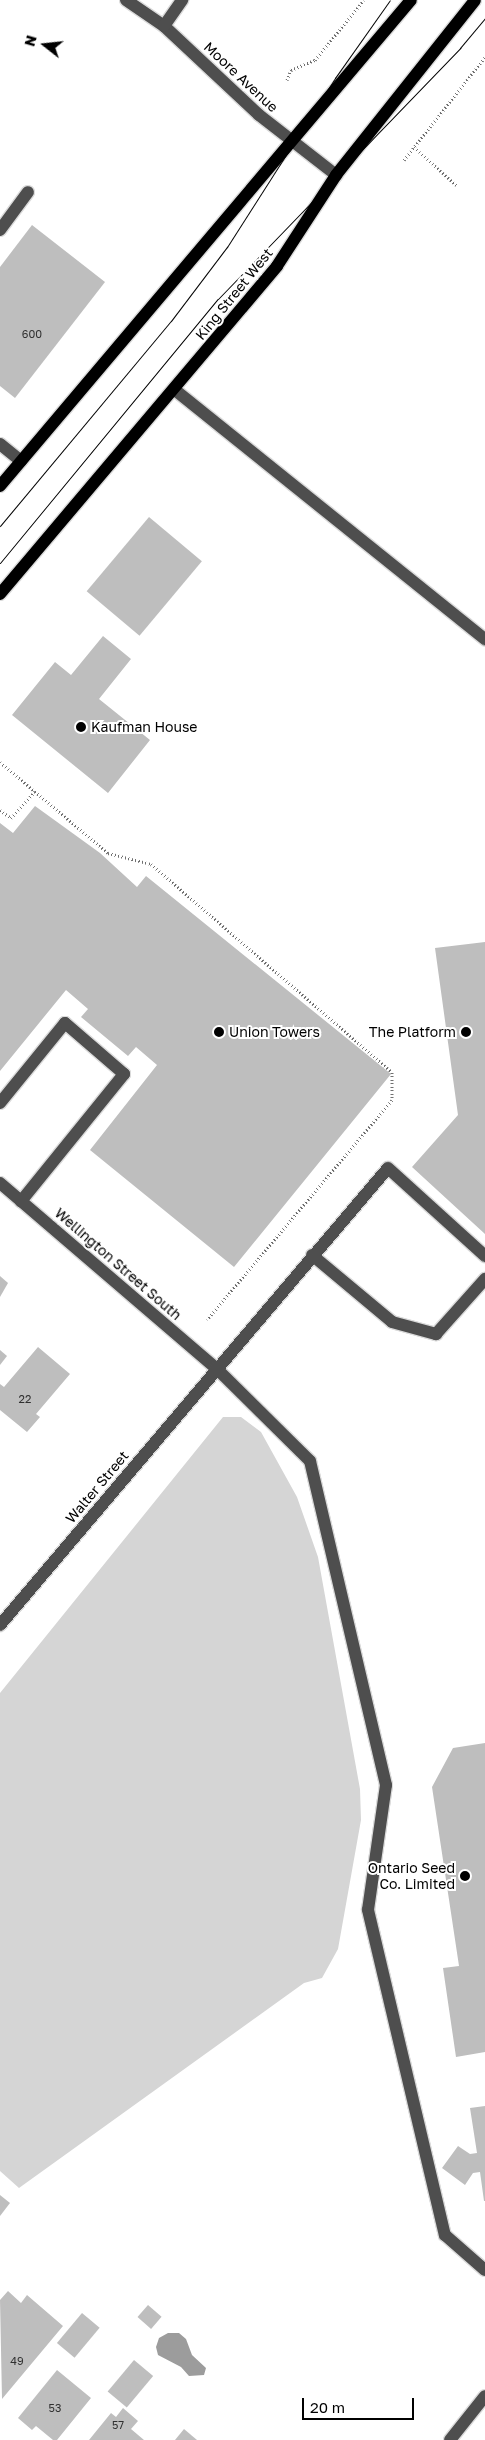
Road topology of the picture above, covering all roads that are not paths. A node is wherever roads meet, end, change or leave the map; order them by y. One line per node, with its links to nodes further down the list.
1 (126, 0): 5 (street, Moore Avenue)
2 (182, 0): 5 (street)
3 (411, 0): 6 (main road)
4 (475, 0): 7 (main road, King Street West)
5 (164, 26): 6 (street, Moore Avenue)
6 (293, 143): 7 (street, Moore Avenue); 12 (main road)
7 (336, 175): 10 (main road, King Street West)
8 (28, 192): 9 (street)
9 (0, 230)
10 (175, 390): 14 (main road, King Street West); 15 (street)
11 (0, 444): 12 (street)
12 (21, 461): 13 (main road)
13 (0, 486)
14 (0, 594)
15 (485, 639)
16 (0, 1103): 18 (street)
17 (0, 1183): 18 (street, Wellington Street South)
18 (21, 1201): 22 (street, Wellington Street South)
19 (312, 1256): 20 (street, Walter Street); 21 (street); 22 (street, Walter Street)
20 (485, 1256)
21 (485, 1279)
22 (216, 1368): 23 (street, Walter Street); 24 (street, Wellington Street South)
23 (0, 1625)
24 (485, 2270)
25 (485, 2396): 26 (street)
26 (450, 2440)

